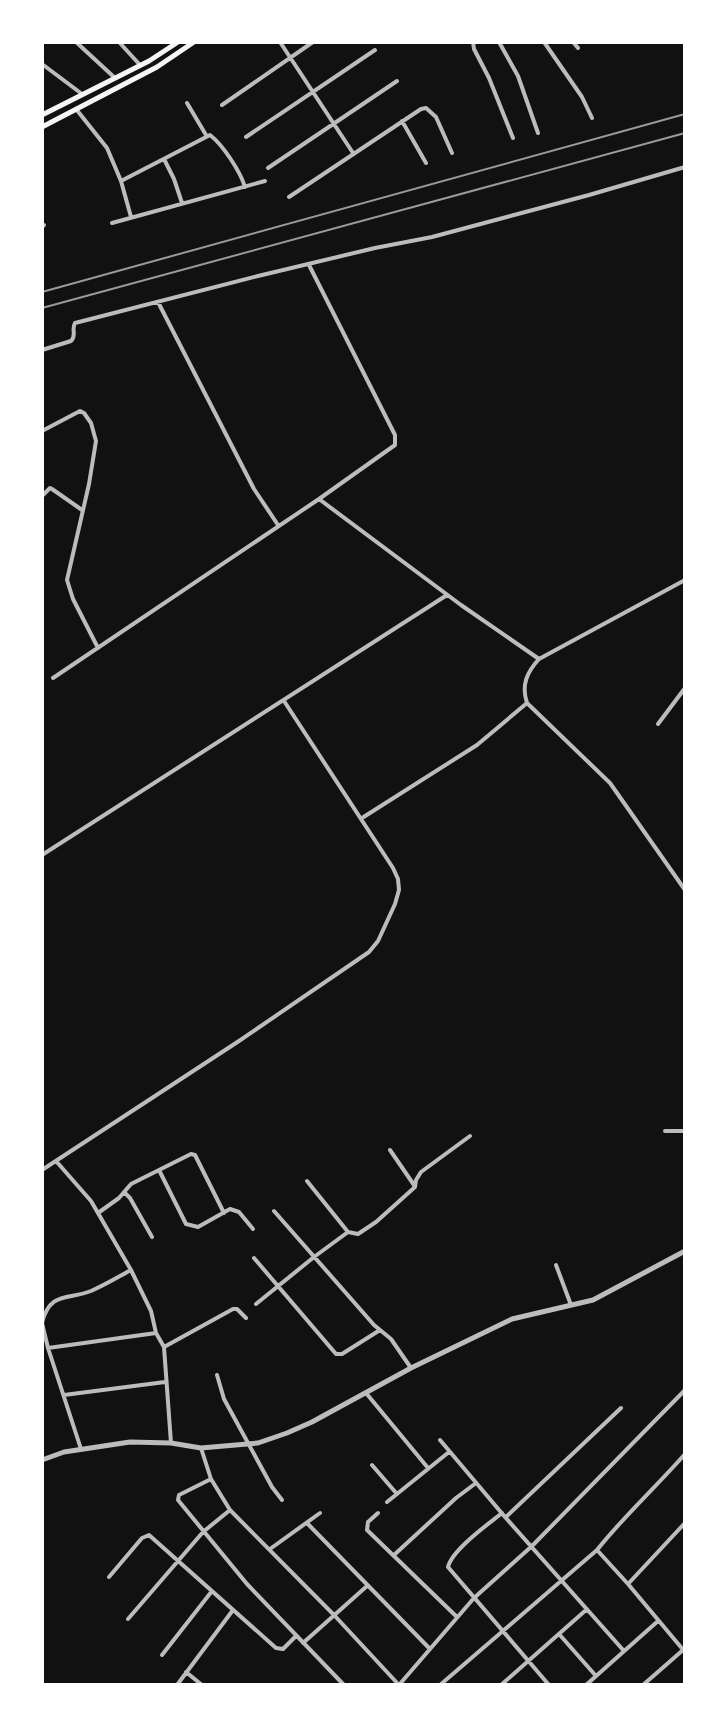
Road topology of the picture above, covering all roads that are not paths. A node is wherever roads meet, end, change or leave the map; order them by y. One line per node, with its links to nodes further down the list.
1 (76, 42): 16 (street)
2 (119, 42): 15 (street)
3 (178, 42): 15 (main road)
4 (194, 42): 22 (main road)
5 (280, 42): 13 (street)
6 (313, 42): 13 (street)
7 (473, 42): 31 (street)
8 (499, 42): 28 (street)
9 (544, 42): 24 (street)
10 (573, 42): 11 (street)
11 (578, 48)
12 (375, 50): 18 (street)
13 (290, 58): 18 (street); 21 (street)
14 (42, 64): 19 (street)
15 (140, 65): 16 (main road)
16 (115, 78): 19 (main road)
17 (397, 81): 26 (street)
18 (312, 91): 26 (street); 30 (street)
19 (82, 94): 23 (main road)
20 (187, 103): 29 (street)
21 (222, 105)
22 (76, 109): 27 (main road); 38 (street)
23 (42, 115)
24 (592, 118)
25 (402, 121): 32 (street); 33 (street); 35 (street)
26 (334, 124): 33 (street); 37 (street)
27 (42, 127)
28 (538, 133)
29 (206, 135): 34 (street); 40 (street)
30 (246, 137)
31 (513, 138)
32 (452, 153)
33 (353, 154): 41 (street)
34 (164, 159): 38 (street); 42 (street)
35 (426, 163)
36 (685, 167): 45 (street)
37 (268, 168)
38 (121, 181): 43 (street)
39 (265, 181): 40 (street)
40 (245, 187): 42 (street)
41 (289, 197)
42 (182, 203): 43 (street)
43 (131, 217): 44 (street)
44 (112, 223)
45 (309, 265): 46 (street); 50 (street)
46 (158, 302): 47 (street); 52 (street)
47 (42, 350)
48 (42, 431): 51 (street)
49 (42, 496): 51 (street)
50 (319, 499): 52 (street); 54 (street)
51 (83, 510): 55 (street)
52 (279, 526): 55 (street)
53 (685, 580): 56 (street)
54 (447, 595): 56 (street); 59 (street)
55 (98, 648): 57 (street)
56 (539, 659): 60 (street)
57 (53, 678)
58 (685, 688): 61 (street)
59 (284, 701): 62 (street); 63 (street)
60 (527, 703): 62 (street); 64 (street)
61 (658, 724)
62 (362, 818): 69 (street)
63 (42, 855)
64 (685, 890)
65 (665, 1131): 66 (street)
66 (685, 1131)
67 (470, 1136): 73 (street)
68 (390, 1150): 73 (street)
69 (56, 1161): 70 (street); 76 (street)
70 (42, 1170)
71 (159, 1170): 74 (street); 77 (street); 77 (street)
72 (307, 1181): 79 (street)
73 (415, 1187): 79 (street)
74 (124, 1192): 76 (street); 80 (street)
75 (274, 1211): 82 (street)
76 (98, 1213): 85 (street)
77 (224, 1213): 78 (street)
78 (253, 1229)
79 (348, 1232): 82 (street)
80 (152, 1237)
81 (685, 1251): 88 (street)
82 (314, 1257): 86 (street); 91 (street)
83 (254, 1258): 86 (street)
84 (556, 1265): 88 (street)
85 (131, 1270): 90 (street); 92 (street)
86 (277, 1287): 87 (street); 91 (street)
87 (256, 1304)
88 (571, 1305): 95 (street)
89 (246, 1318): 93 (street)
90 (42, 1323): 94 (street)
91 (380, 1330): 95 (street)
92 (156, 1333): 93 (street); 94 (street)
93 (164, 1347): 97 (street)
94 (48, 1348): 100 (street)
95 (411, 1368): 99 (street)
96 (217, 1375): 104 (street)
97 (166, 1382): 100 (street); 103 (street)
98 (685, 1390): 124 (street)
99 (366, 1392): 104 (street); 111 (street)
100 (64, 1395): 106 (street)
101 (621, 1408): 120 (street)
102 (440, 1440): 107 (street)
103 (171, 1443): 105 (street); 106 (street)
104 (248, 1445): 105 (street); 115 (street)
105 (201, 1448): 112 (street)
106 (81, 1449): 109 (street)
107 (449, 1452): 111 (street); 113 (street)
108 (685, 1454): 126 (street)
109 (42, 1460)
110 (372, 1465): 114 (street)
111 (428, 1468): 114 (street)
112 (211, 1479): 117 (street); 123 (street)
113 (476, 1483): 120 (street); 127 (street)
114 (397, 1494): 116 (street)
115 (282, 1500)
116 (387, 1502)
117 (230, 1510): 123 (street); 125 (street)
118 (320, 1513): 121 (street)
119 (378, 1513): 127 (street)
120 (503, 1515): 124 (street); 134 (street)
121 (307, 1523): 125 (street); 132 (street)
122 (685, 1523): 131 (street)
123 (203, 1532): 128 (street); 143 (street)
124 (532, 1546): 130 (street); 134 (street)
125 (269, 1550): 137 (street)
126 (597, 1550): 130 (street); 131 (street)
127 (393, 1556): 138 (street)
128 (178, 1560): 129 (street); 133 (street); 139 (street)
129 (109, 1577)
130 (562, 1580): 135 (street); 141 (street)
131 (628, 1584): 140 (street)
132 (367, 1585): 137 (street); 145 (street)
133 (212, 1591): 136 (street); 148 (street)
134 (474, 1598): 138 (street); 141 (street)
135 (587, 1609): 142 (street); 146 (street)
136 (233, 1610): 143 (street); 150 (street)
137 (334, 1615): 144 (street); 155 (street)
138 (457, 1617): 145 (street)
139 (128, 1619)
140 (658, 1621): 146 (street); 147 (street)
141 (502, 1631): 149 (street); 156 (street)
142 (559, 1634): 149 (street); 151 (street)
143 (296, 1636): 144 (street)
144 (303, 1643): 154 (street)
145 (430, 1649): 155 (street)
146 (624, 1651): 151 (street)
147 (684, 1651): 160 (street)
148 (162, 1655)
149 (528, 1660): 157 (street); 158 (street)
150 (186, 1672): 152 (street); 153 (street)
151 (596, 1676): 159 (street)
152 (177, 1685)
153 (202, 1685)
154 (344, 1685)
155 (399, 1685)
156 (440, 1685)
157 (501, 1685)
158 (549, 1685)
159 (586, 1685)
160 (643, 1685)

